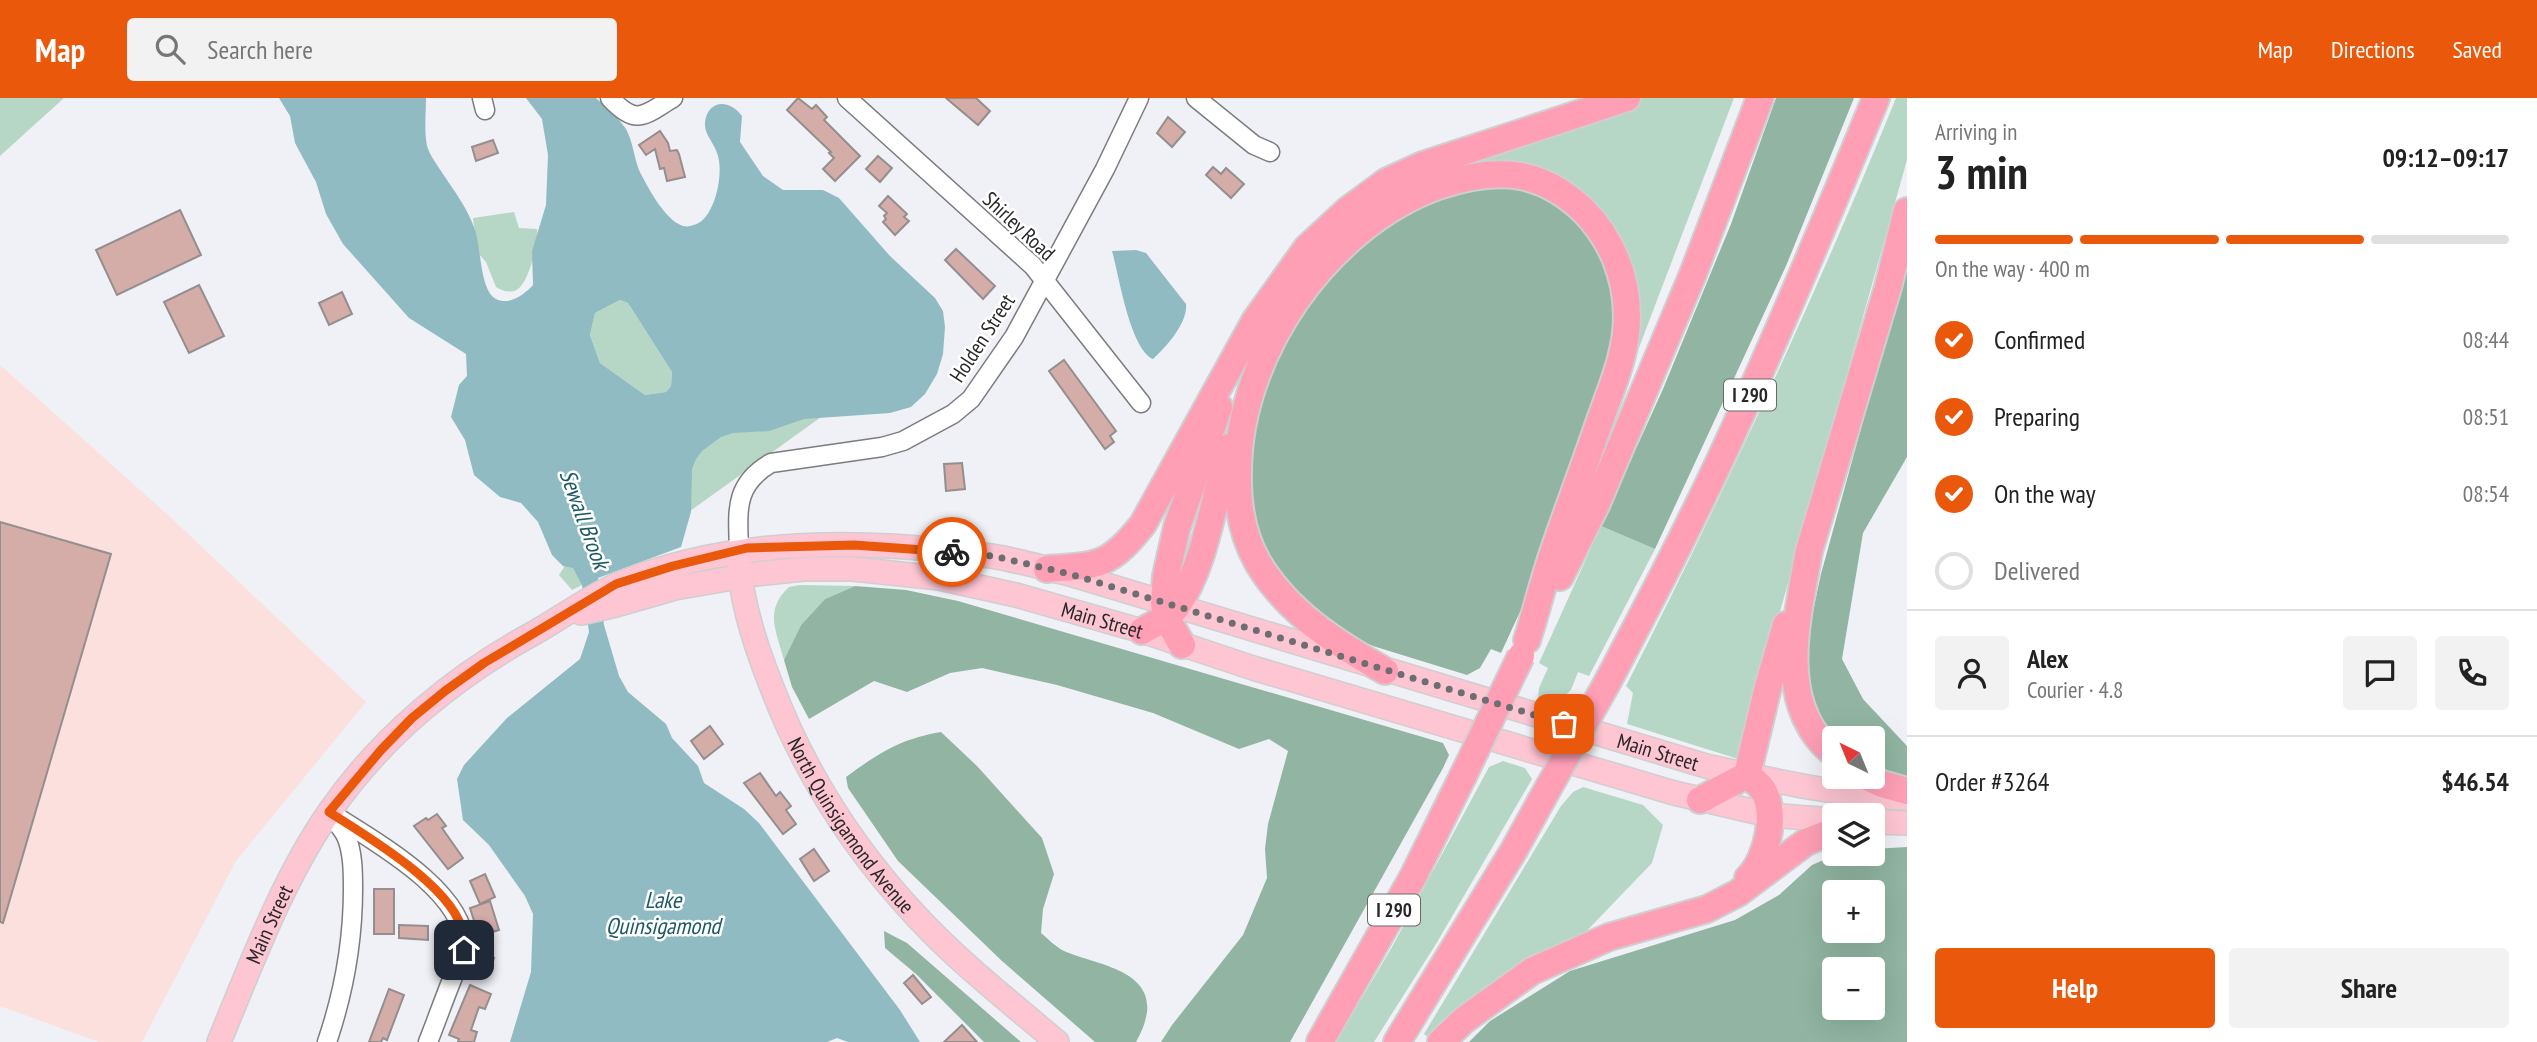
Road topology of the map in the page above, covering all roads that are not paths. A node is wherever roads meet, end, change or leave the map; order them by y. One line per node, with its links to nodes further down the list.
1 (610, 98): 2 (street)
2 (673, 98)
3 (847, 98): 11 (street, Shirley Road)
4 (1139, 98): 11 (street, Holden Street)
5 (1196, 98): 9 (street)
6 (1627, 98): 12 (highway)
7 (1760, 98): 23 (highway, I 290)
8 (1876, 98): 43 (highway, I 290, bridge)
9 (1269, 152)
10 (1907, 211): 16 (highway)
11 (1044, 281): 14 (street, Shirley Road); 15 (street, Holden Street)
12 (1243, 344): 17 (highway); 20 (highway)
13 (1248, 395): 20 (highway); 23 (highway); 24 (highway)
14 (1141, 403)
15 (739, 551): 17 (main road, Main Street); 18 (main road, North Quinsigamond Avenue); 19 (main road, Main Street)
16 (1809, 551): 25 (highway); 26 (highway)
17 (1047, 569): 20 (main road, Main Street)
18 (740, 576): 19 (main road, Main Street); 21 (main road, Main Street); 41 (main road, North Quinsigamond Avenue)
19 (616, 595): 31 (main road, Main Street)
20 (1169, 609): 21 (highway); 22 (highway); 24 (main road, Main Street)
21 (1142, 631): 22 (main road, Main Street)
22 (1182, 645): 30 (main road, Main Street)
23 (1524, 648): 42 (highway, I 290, bridge)
24 (1385, 671): 26 (main road, Main Street)
25 (1822, 743)
26 (1747, 775): 29 (main road, Main Street); 30 (highway); 32 (highway)
27 (1885, 784): 28 (highway)
28 (1907, 792)
29 (1907, 797)
30 (1700, 800): 32 (main road, Main Street)
31 (329, 812): 38 (main road, Main Street); 39 (street); 40 (street)
32 (1769, 816): 33 (main road, Main Street); 37 (highway)
33 (1822, 819)
34 (1885, 822): 35 (main road)
35 (1907, 823)
36 (1822, 836): 37 (highway)
37 (1721, 902): 44 (highway)
38 (219, 1042)
39 (327, 1042)
40 (428, 1042)
41 (1058, 1042)
42 (1320, 1042)
43 (1397, 1042)
44 (1441, 1042)

